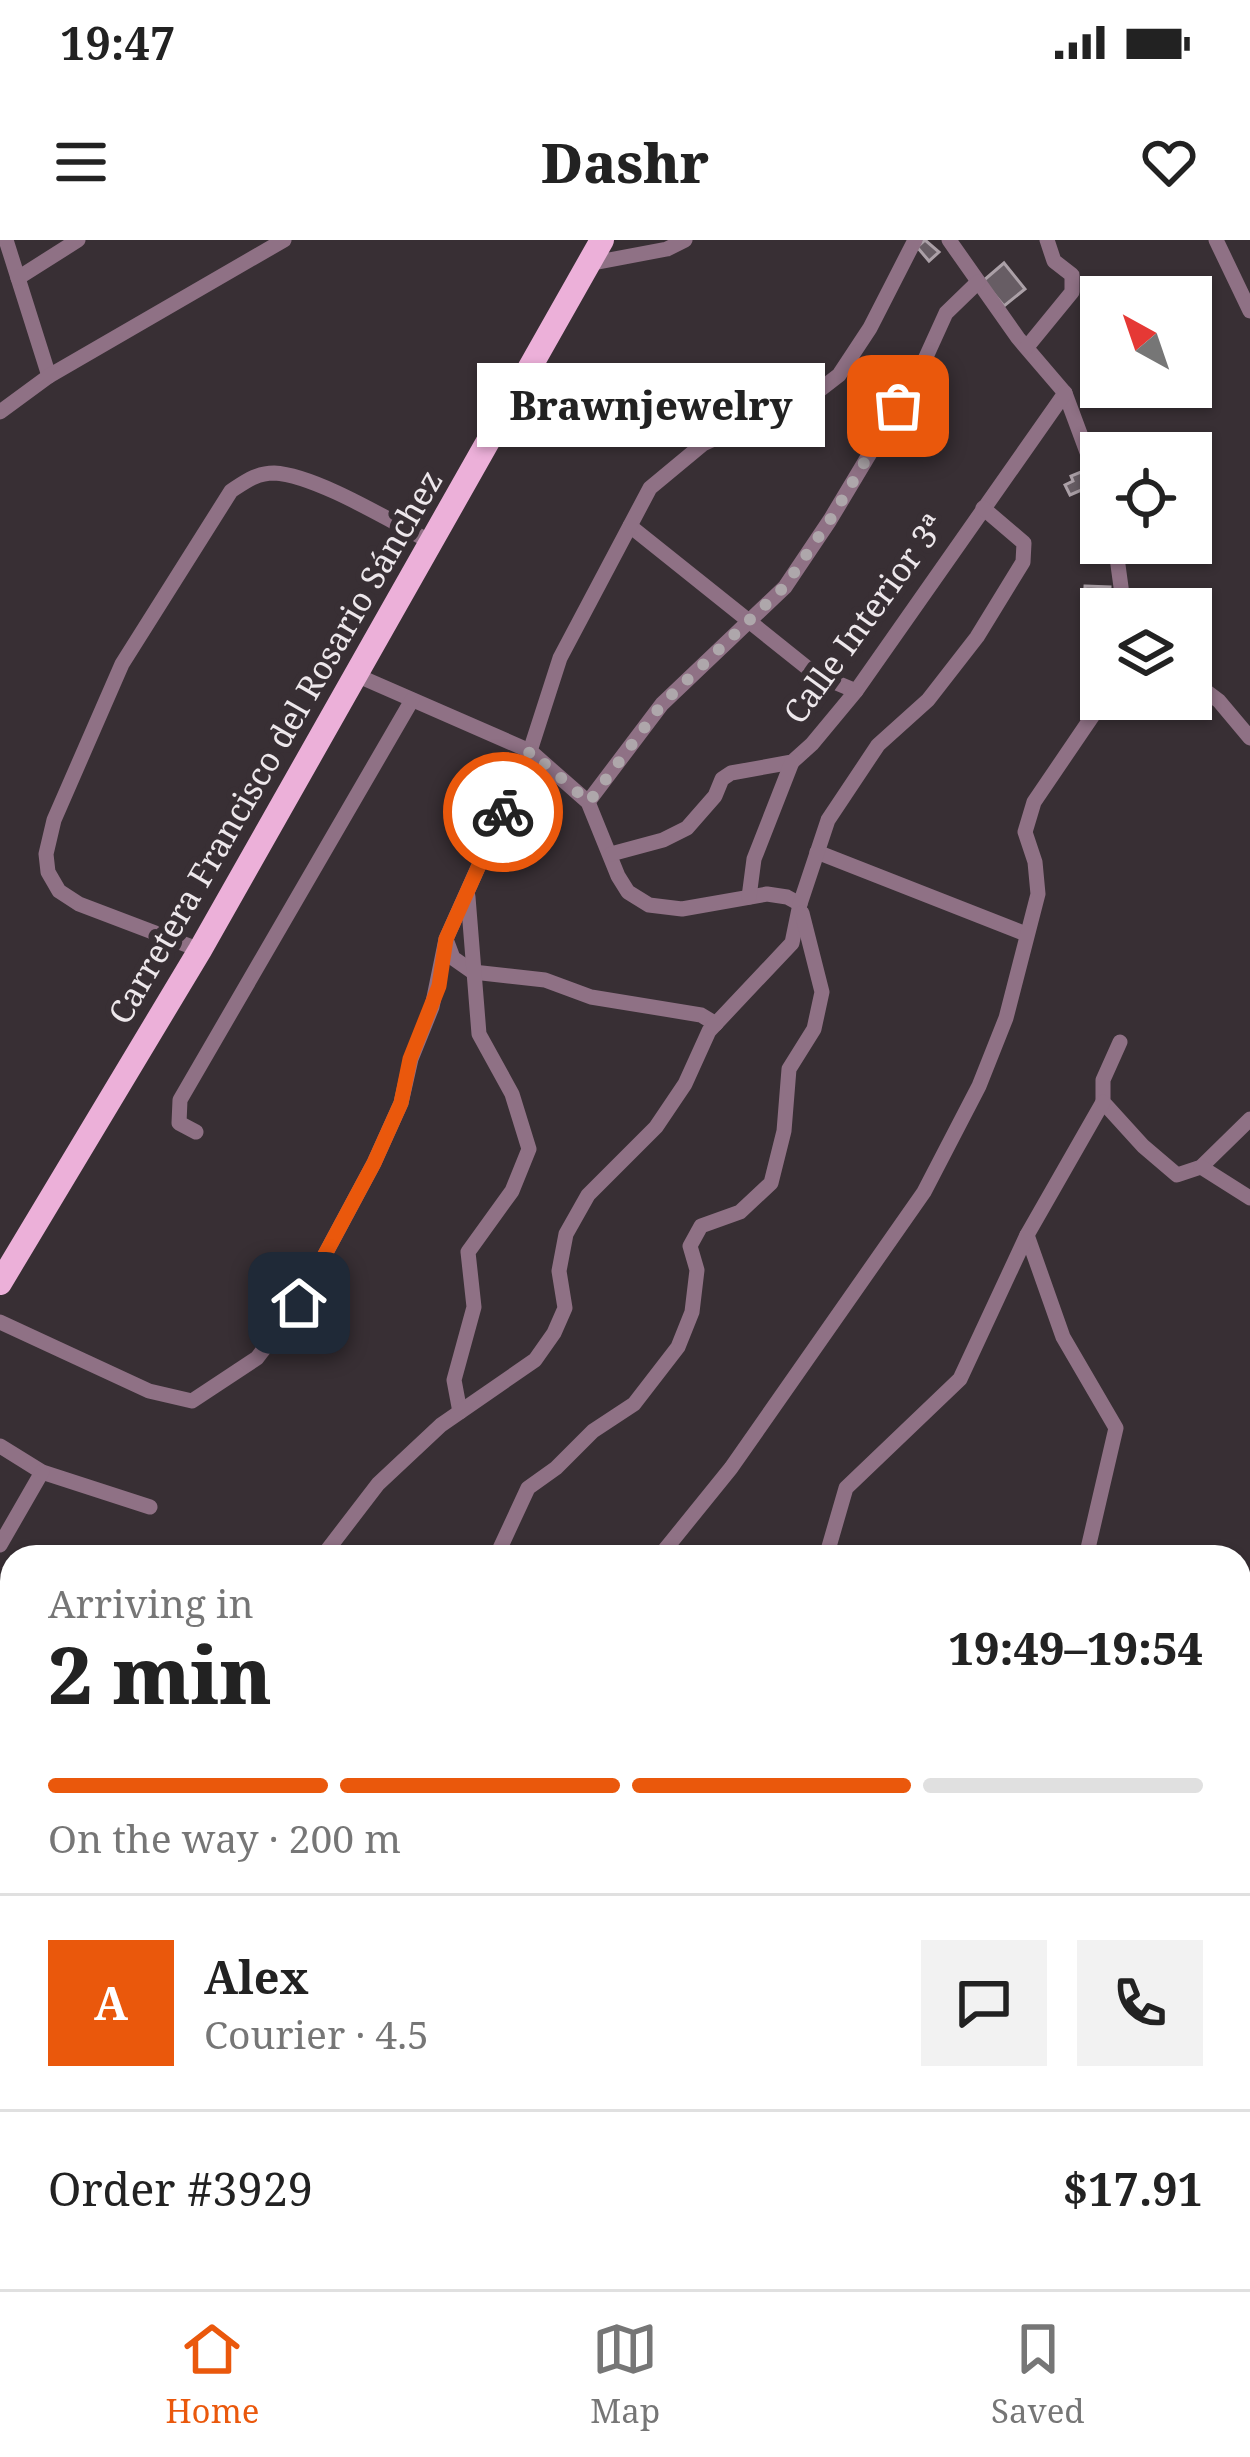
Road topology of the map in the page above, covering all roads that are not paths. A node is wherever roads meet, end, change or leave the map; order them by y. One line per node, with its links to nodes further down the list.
1 (6, 240): 11 (street)
2 (78, 240): 11 (street)
3 (284, 240): 15 (street)
4 (602, 240): 10 (main road, Carretera Francisco del Rosario Sánchez)
5 (685, 240): 10 (street)
6 (915, 240): 20 (street)
7 (949, 240): 12 (street)
8 (1047, 240): 14 (street)
9 (1216, 240): 13 (street)
10 (588, 264): 21 (main road, Carretera Francisco del Rosario Sánchez)
11 (18, 278): 15 (street)
12 (979, 282): 14 (street); 22 (street)
13 (1250, 311)
14 (1027, 347): 16 (street)
15 (49, 376): 17 (street)
16 (1065, 393): 18 (street); 19 (street, Calle Interior 3ª)
17 (0, 412)
18 (1080, 433)
19 (983, 508): 24 (street, Calle Interior 3ª); 32 (street)
20 (630, 526): 22 (street); 29 (street)
21 (431, 542): 23 (main road, Carretera Francisco del Rosario Sánchez); 39 (street)
22 (748, 621): 24 (street); 31 (street)
23 (356, 675): 26 (street); 39 (main road, Carretera Francisco del Rosario Sánchez)
24 (856, 691): 30 (street, Calle Interior 3ª)
25 (1212, 696): 28 (street)
26 (412, 700): 29 (street); 45 (street)
27 (1090, 720): 37 (street)
28 (1250, 738)
29 (530, 751): 31 (street); 34 (street)
30 (792, 762): 33 (street, Calle Interior 3ª); 35 (street)
31 (589, 802): 33 (street)
32 (817, 852): 36 (street); 37 (street)
33 (611, 854): 35 (street)
34 (468, 894): 38 (street); 40 (street)
35 (749, 897): 36 (street)
36 (800, 904): 41 (street); 57 (street)
37 (1026, 934): 58 (street)
38 (446, 939): 40 (street); 50 (street)
39 (200, 950): 49 (main road, Carretera Francisco del Rosario Sánchez)
40 (473, 972): 41 (street); 51 (street)
41 (716, 1024): 51 (street)
42 (1120, 1042): 43 (street)
43 (1103, 1102): 46 (street); 48 (street)
44 (1250, 1119): 46 (street)
45 (196, 1132)
46 (1202, 1167): 47 (street)
47 (1250, 1198)
48 (1027, 1235): 59 (street); 60 (street)
49 (0, 1283)
50 (0, 1322)
51 (460, 1412): 56 (street)
52 (0, 1446): 53 (street)
53 (41, 1472): 54 (street); 55 (street)
54 (150, 1507)
55 (0, 1545)
56 (331, 1545)
57 (502, 1545)
58 (669, 1545)
59 (829, 1545)
60 (1089, 1545)

